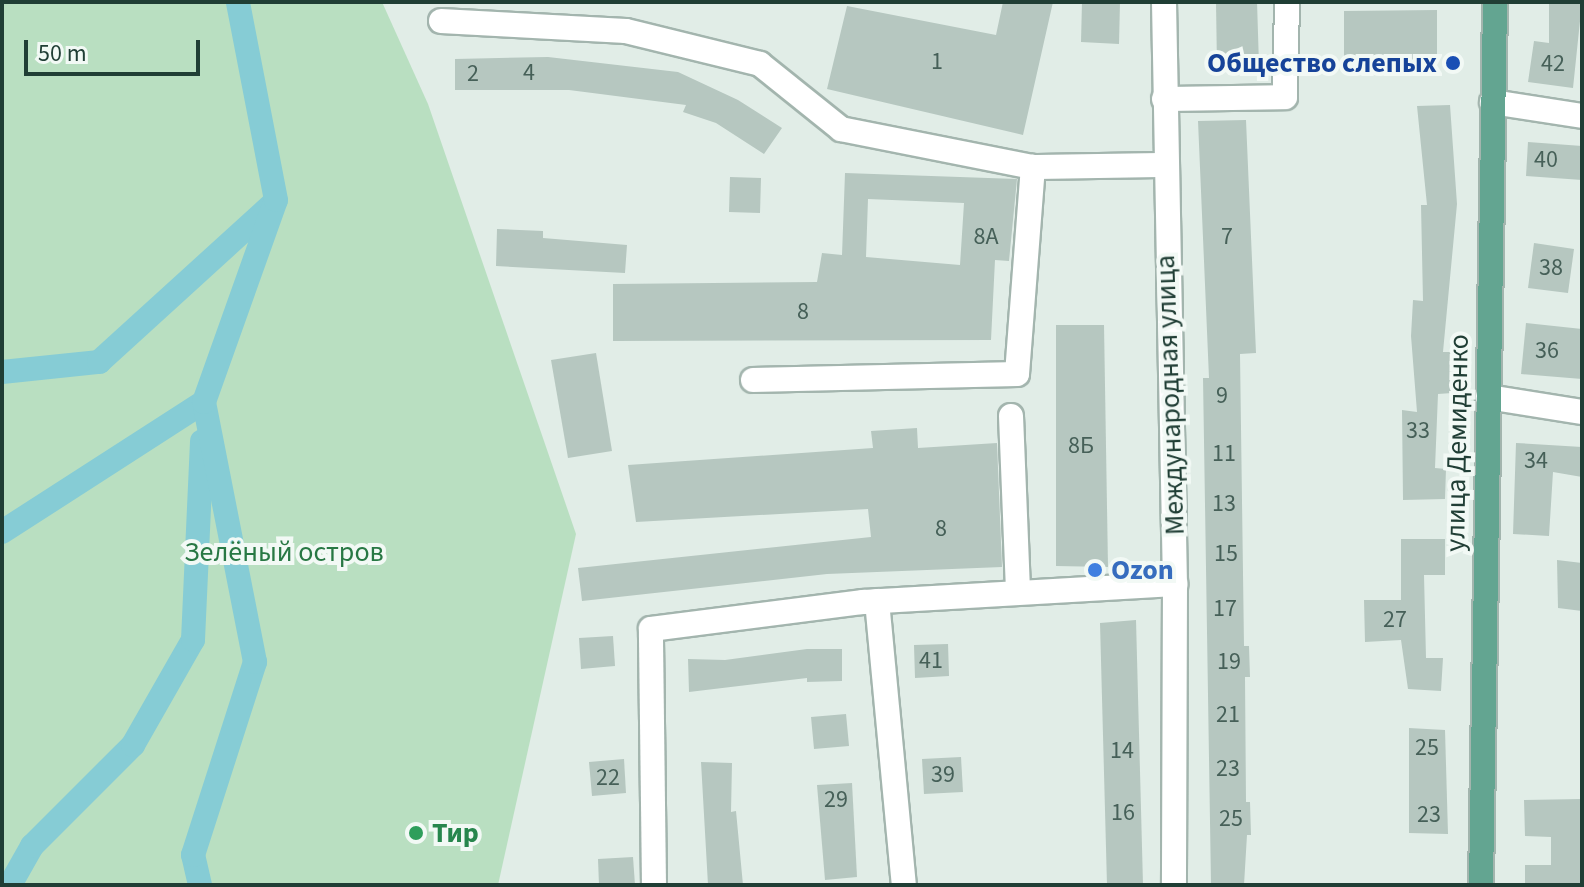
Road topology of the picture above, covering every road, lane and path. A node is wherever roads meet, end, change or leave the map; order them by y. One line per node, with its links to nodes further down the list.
1 (1164, 2): 5 (street, Международная улица)
2 (1287, 2): 5 (street)
3 (1495, 2): 6 (main road, улица Демиденко)
4 (441, 21): 9 (street)
5 (1164, 99): 8 (street, Международная улица)
6 (1492, 102): 7 (street); 11 (main road, улица Демиденко)
7 (1582, 116)
8 (1164, 165): 9 (street); 14 (street, Международная улица)
9 (1033, 167): 10 (street)
10 (753, 380)
11 (1488, 397): 12 (street); 20 (main road, улица Демиденко)
12 (1582, 412)
13 (1011, 416): 15 (street)
14 (1175, 584): 15 (street); 19 (street, Международная улица)
15 (1018, 591): 16 (street)
16 (877, 601): 17 (street); 18 (street)
17 (654, 885)
18 (904, 885)
19 (1174, 885)
20 (1481, 885)

